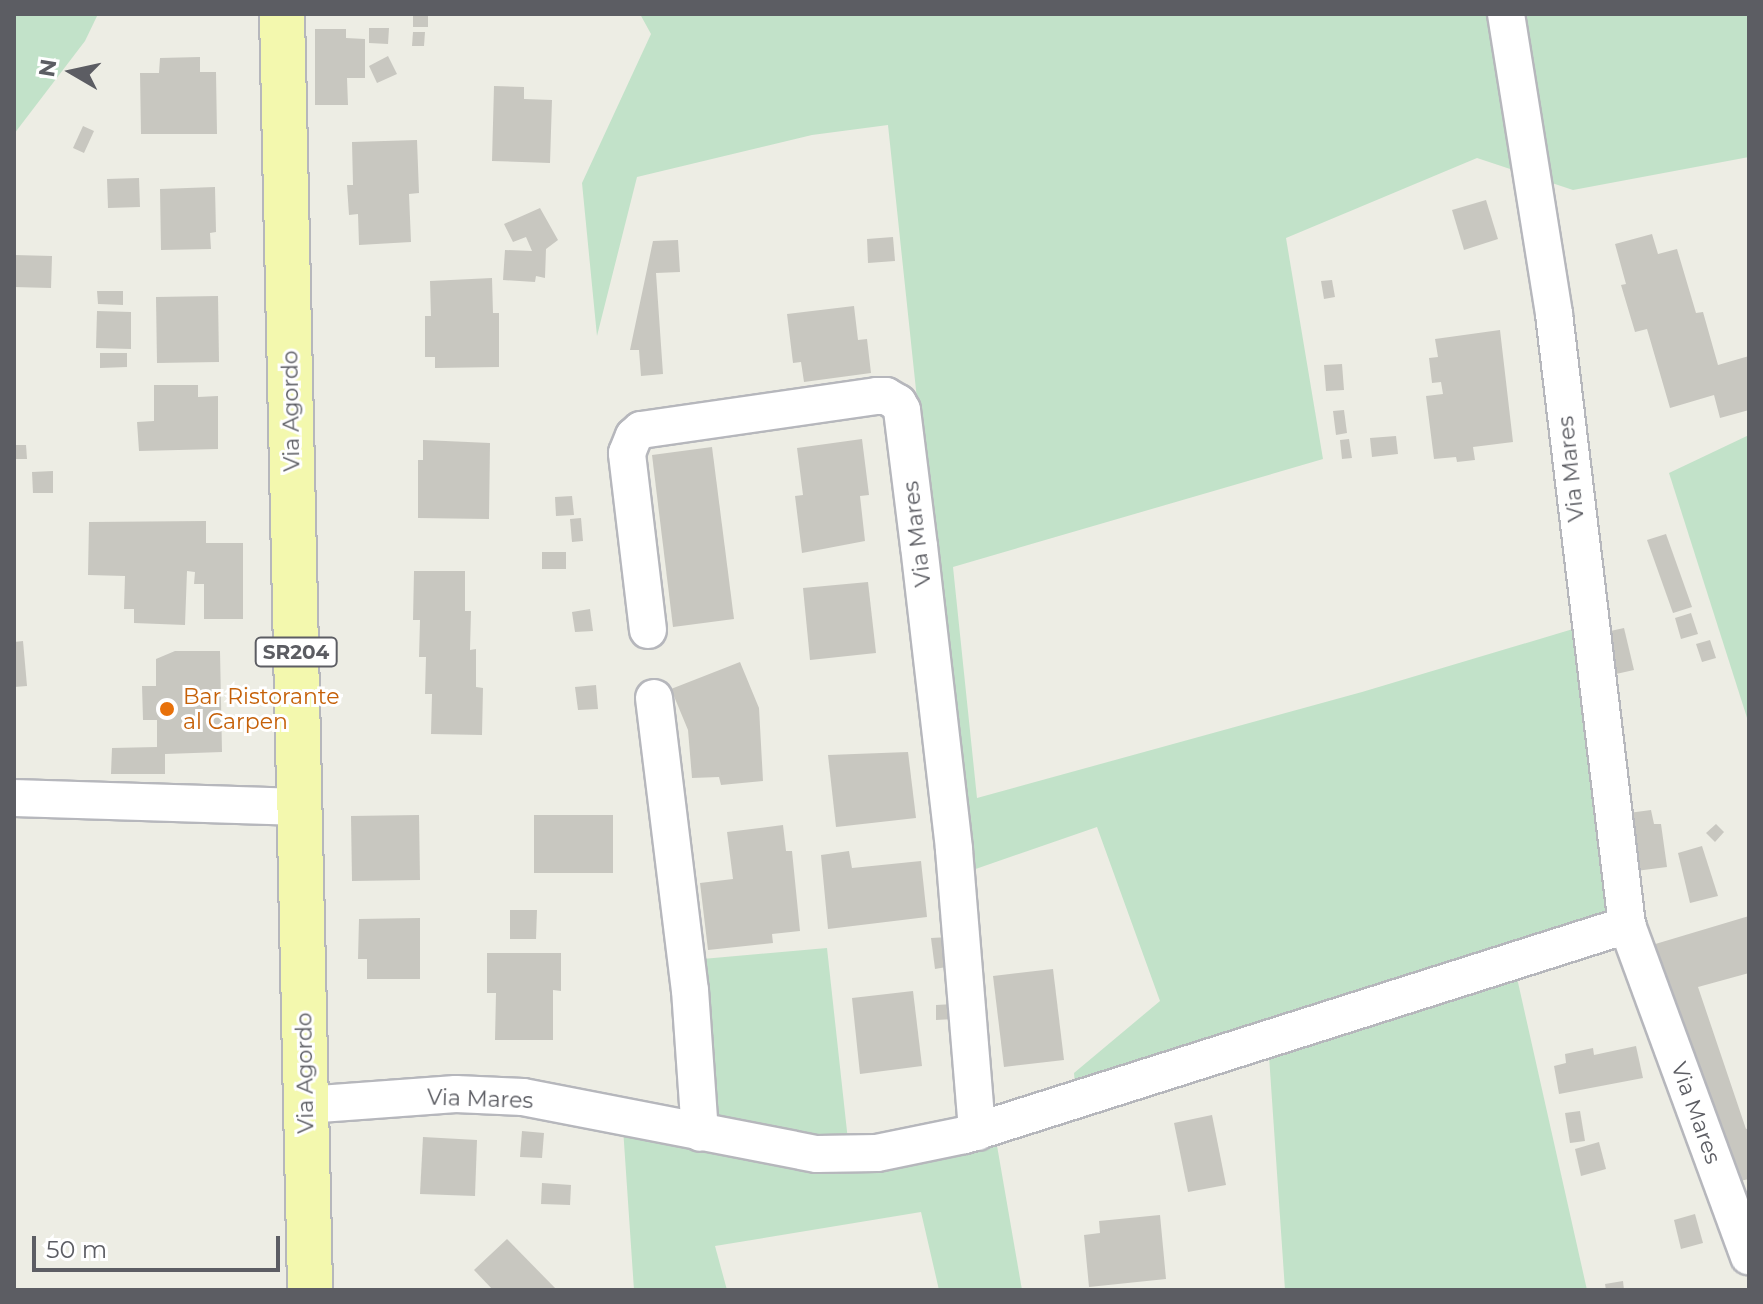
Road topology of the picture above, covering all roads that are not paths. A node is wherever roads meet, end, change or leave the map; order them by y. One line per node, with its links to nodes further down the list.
1 (282, 14): 6 (main road, Via Agordo / SR204)
2 (1506, 14): 7 (street, Via Mares)
3 (648, 630): 9 (street, Via Mares)
4 (654, 698): 10 (street)
5 (14, 798): 6 (street)
6 (299, 807): 8 (main road, Via Agordo / SR204)
7 (1627, 925): 9 (street, Via Mares); 11 (street, Via Mares)
8 (306, 1105): 10 (street, Via Mares); 12 (main road, Via Agordo / SR204)
9 (977, 1132): 10 (street, Via Mares)
10 (700, 1133)
11 (1749, 1256)
12 (310, 1290)

